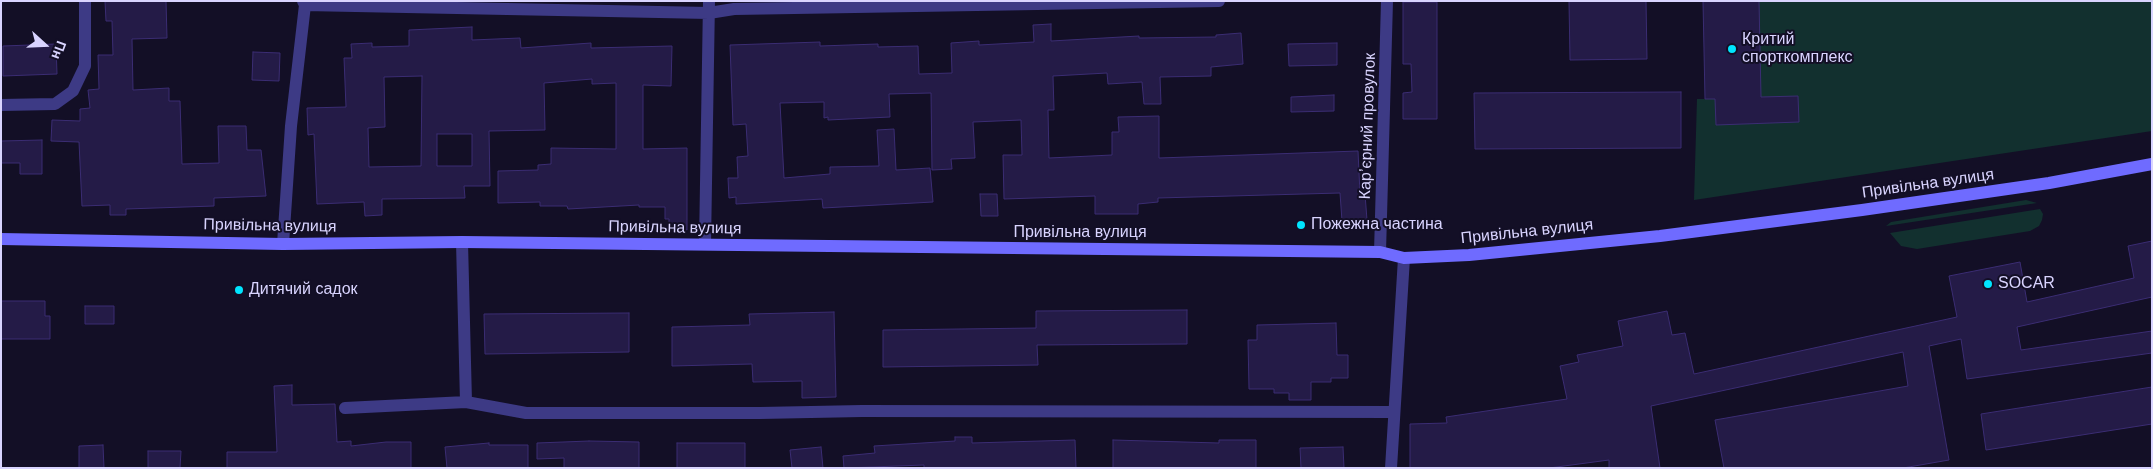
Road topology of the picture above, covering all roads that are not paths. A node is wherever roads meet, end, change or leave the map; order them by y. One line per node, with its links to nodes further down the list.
1 (85, 1): 6 (street)
2 (1219, 1): 5 (street)
3 (1387, 1): 12 (street, Карʼєрний провулок)
4 (304, 3): 5 (street); 10 (street)
5 (709, 7): 11 (street)
6 (1, 105)
7 (2152, 164): 13 (street, Привільна вулиця)
8 (1, 239): 10 (street, Привільна вулиця)
9 (462, 242): 10 (street, Привільна вулиця); 11 (street, Привільна вулиця); 14 (street)
10 (283, 244)
11 (705, 244): 12 (street, Привільна вулиця)
12 (1380, 252): 13 (street, Привільна вулиця)
13 (1404, 258): 16 (street)
14 (466, 402): 15 (street); 16 (street)
15 (345, 408)
16 (1393, 412): 17 (street)
17 (1392, 468)

